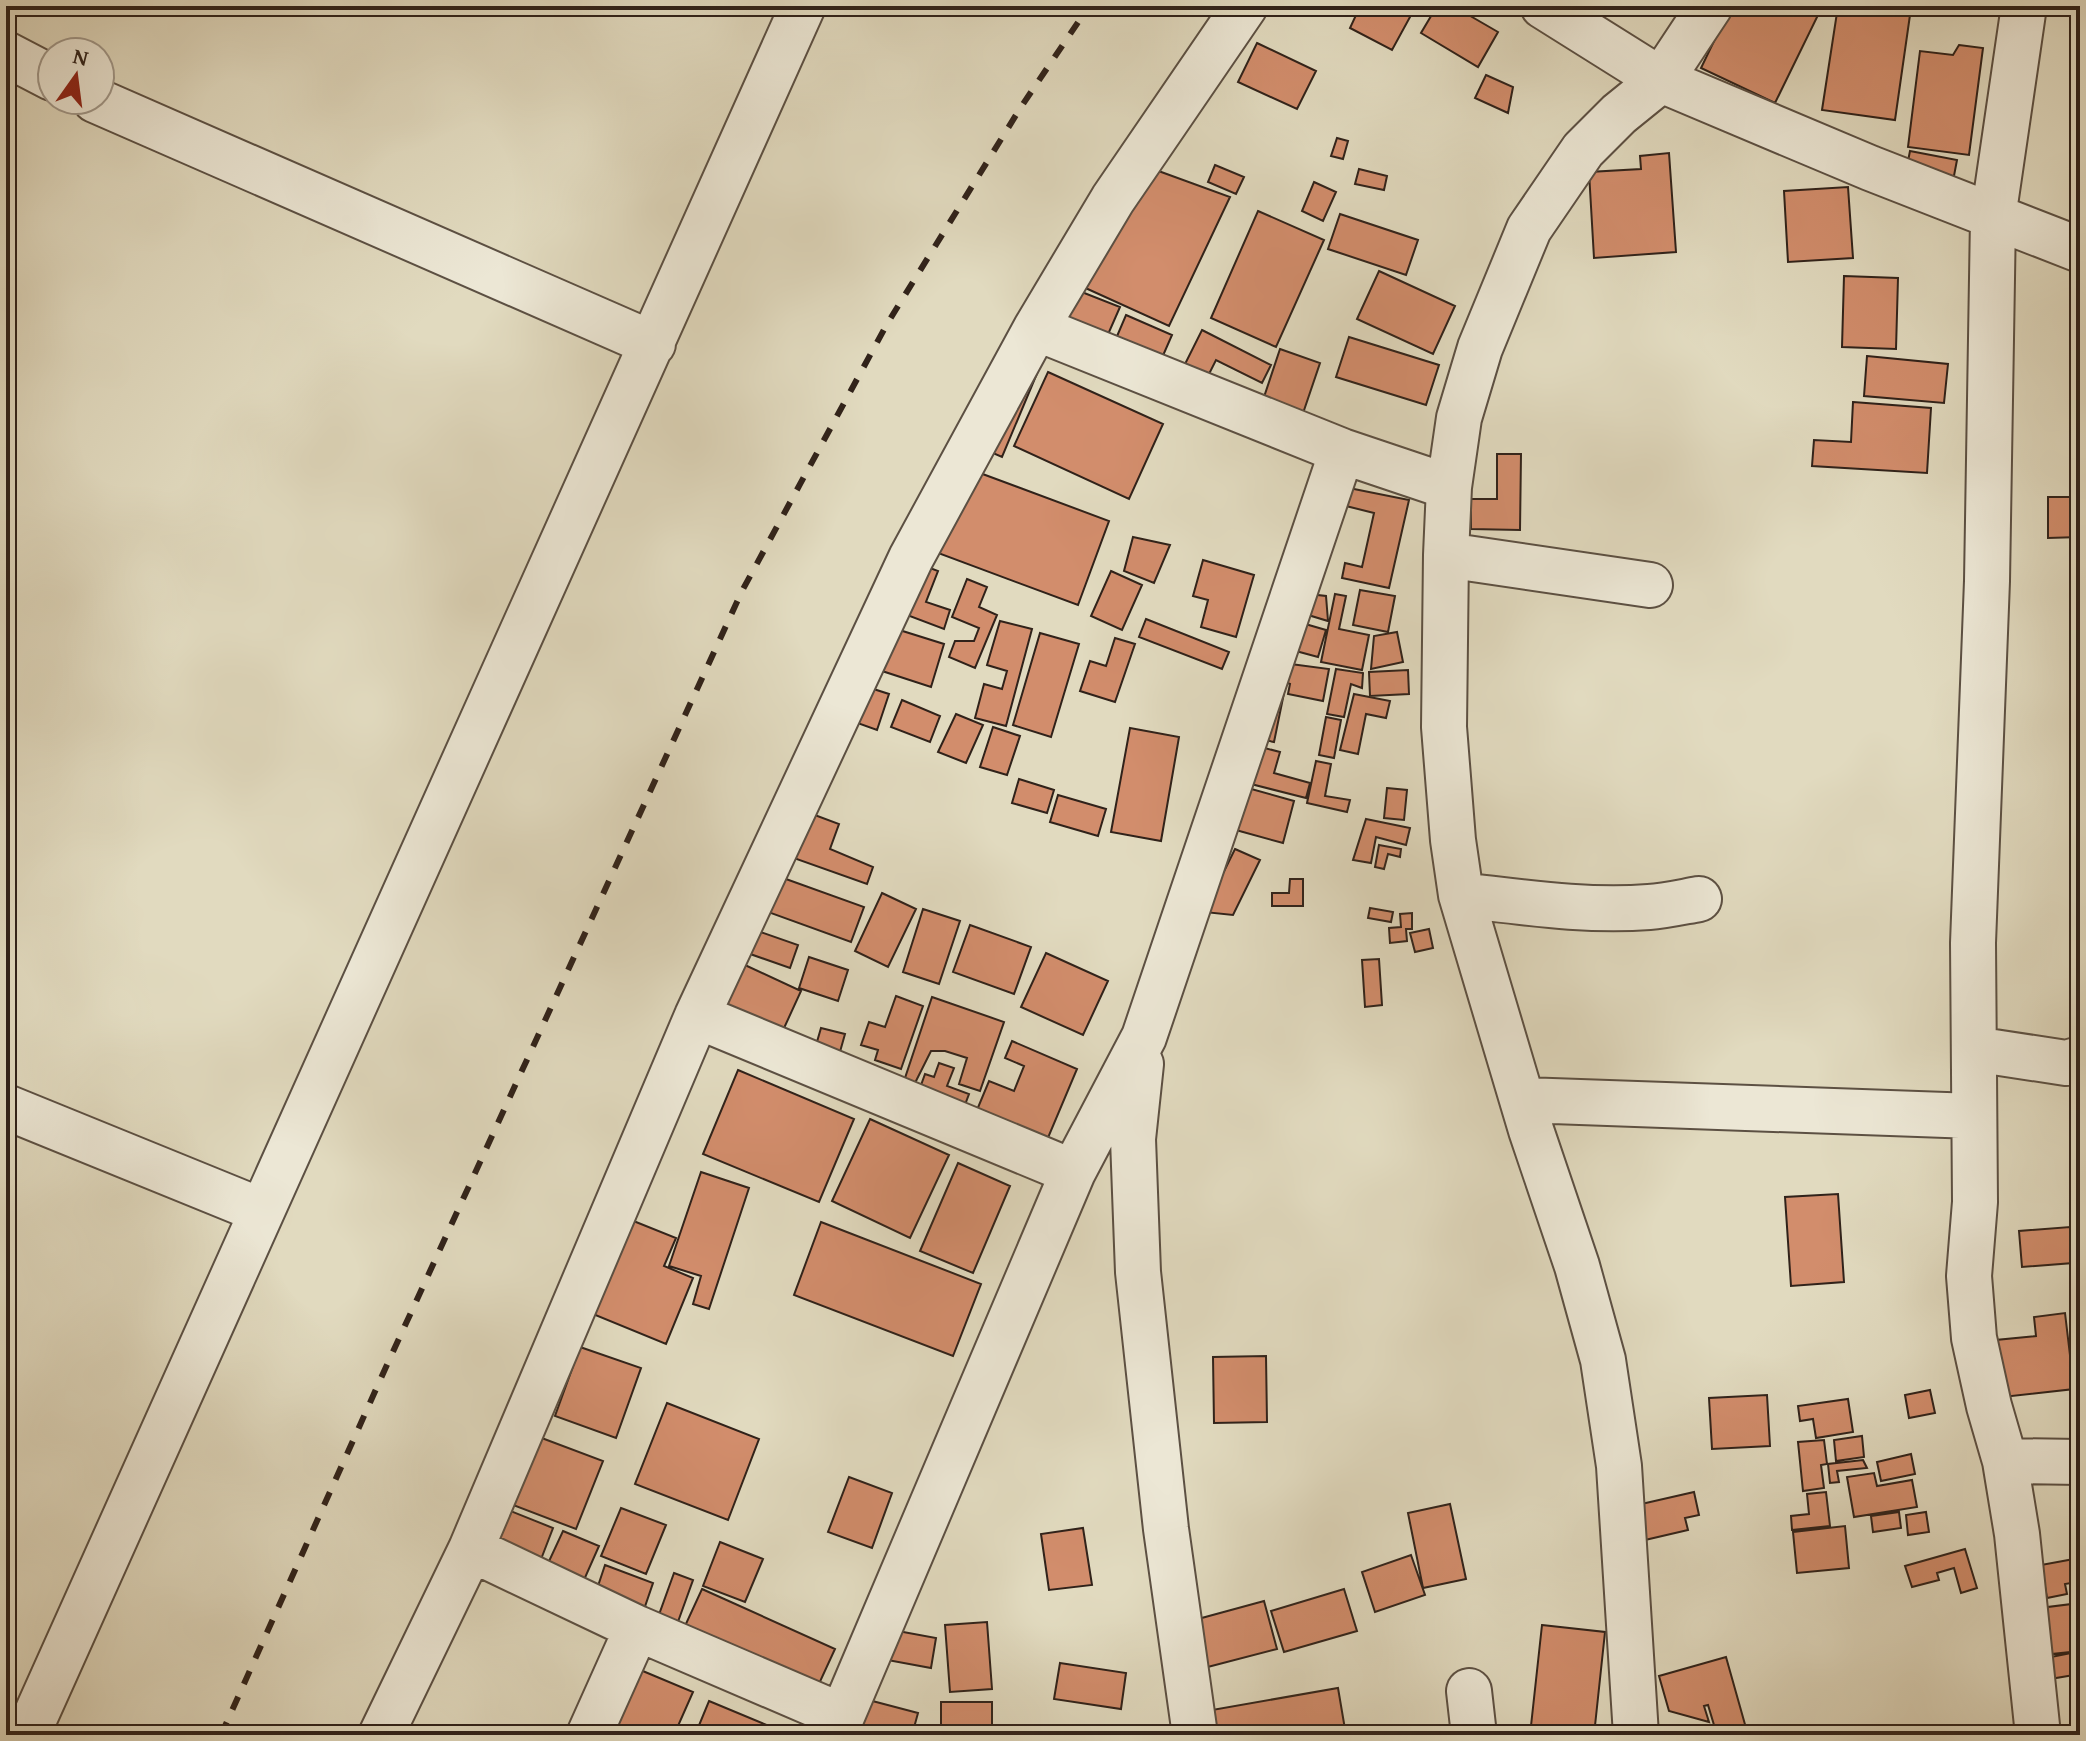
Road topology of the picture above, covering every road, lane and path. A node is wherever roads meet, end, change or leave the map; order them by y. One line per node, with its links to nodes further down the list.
1 (803, 6): 13 (street)
2 (1245, 6): 12 (street)
3 (1543, 6): 8 (street)
4 (1710, 6): 8 (street)
5 (2024, 6): 10 (street)
6 (6, 54): 7 (street)
7 (36, 70)
8 (1661, 80): 10 (street); 15 (street)
9 (116, 109): 13 (street)
10 (1993, 218): 11 (street); 22 (street)
11 (2080, 250)
12 (1036, 328): 14 (street); 20 (street)
13 (653, 344): 28 (street)
14 (1342, 451): 15 (street); 21 (street)
15 (1449, 487): 16 (street)
16 (1446, 555): 17 (street); 18 (street)
17 (1650, 585)
18 (1461, 895): 19 (street); 24 (street)
19 (1699, 899)
20 (697, 1016): 27 (street); 31 (street)
21 (1144, 1037): 27 (street); 38 (street)
22 (1974, 1049): 23 (street); 26 (street)
23 (2080, 1059)
24 (1522, 1100): 26 (street); 40 (street)
25 (6, 1107): 28 (street)
26 (1974, 1116): 29 (street)
27 (1073, 1172): 34 (street)
28 (262, 1211): 35 (street)
29 (2005, 1461): 30 (street); 41 (street)
30 (2080, 1462)
31 (471, 1549): 32 (street); 36 (street)
32 (637, 1628): 34 (street); 37 (street)
33 (1469, 1691): 39 (street)
34 (838, 1726)
35 (27, 1735)
36 (381, 1735)
37 (589, 1735)
38 (1195, 1735)
39 (1474, 1735)
40 (1636, 1735)
41 (2038, 1735)

